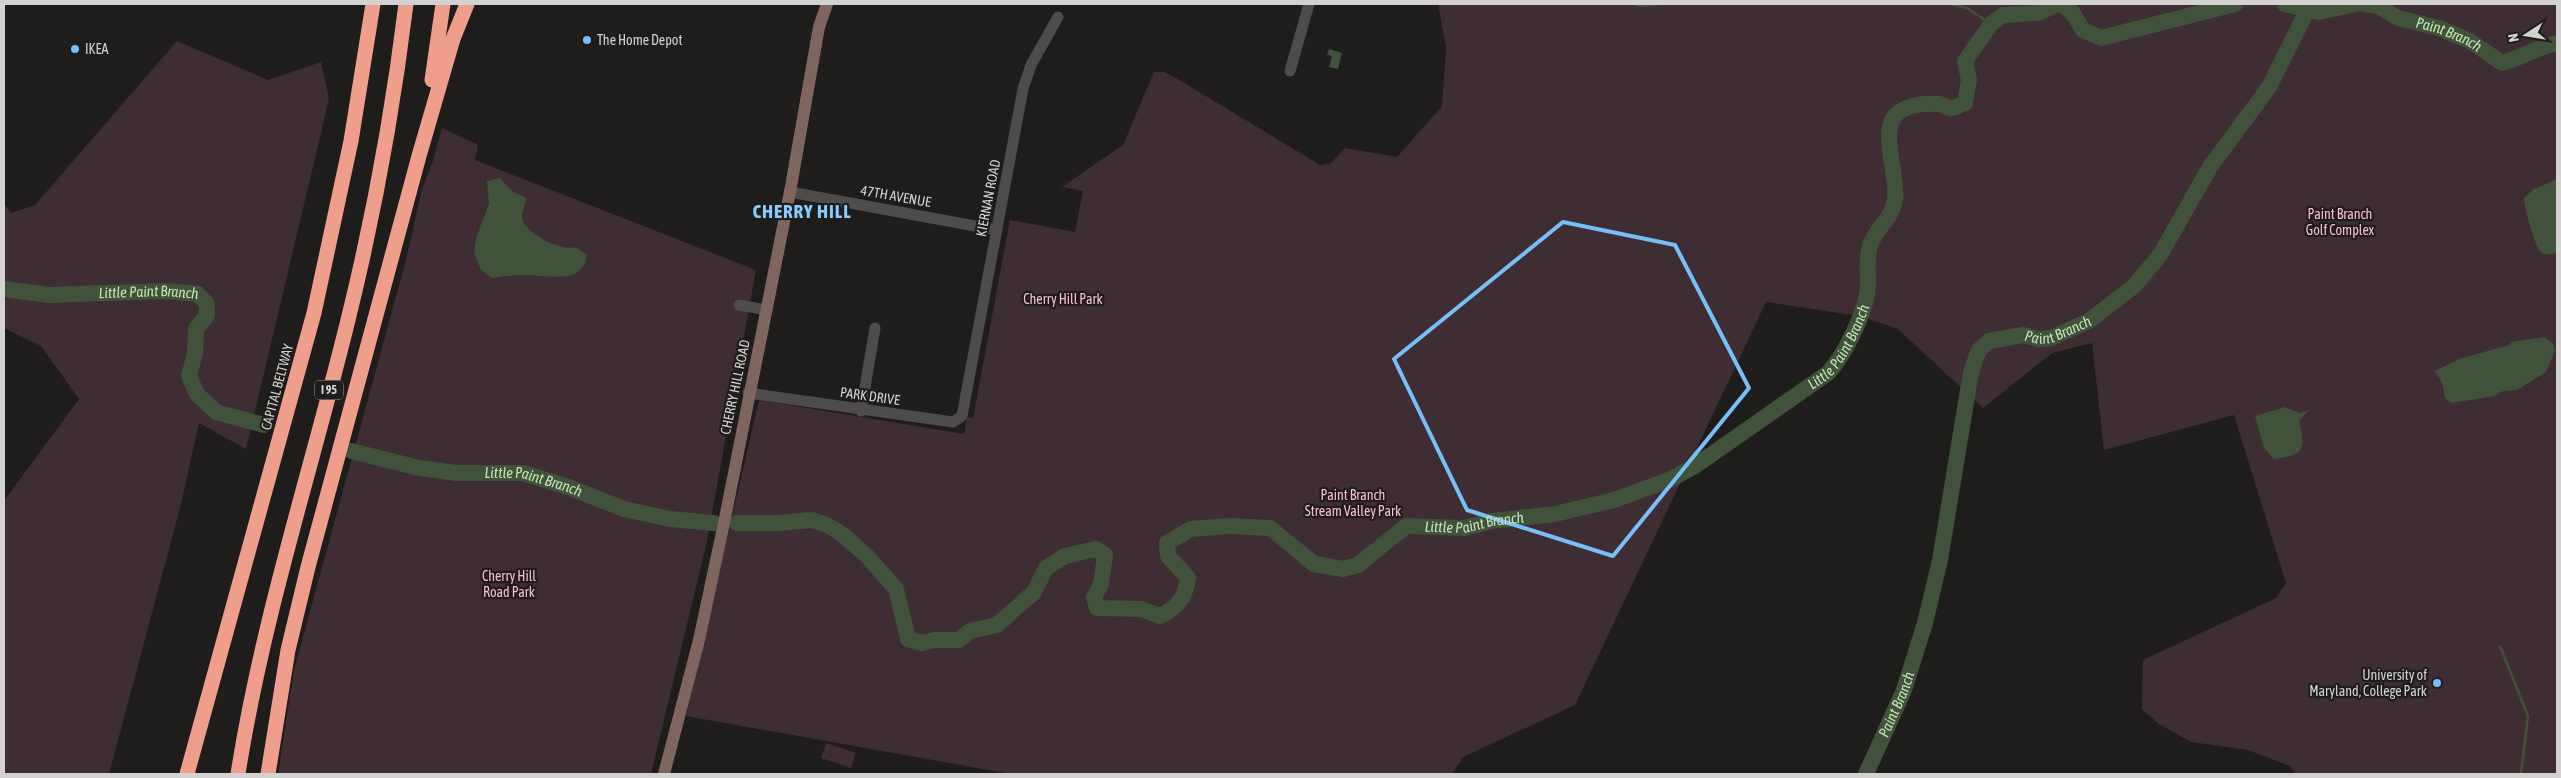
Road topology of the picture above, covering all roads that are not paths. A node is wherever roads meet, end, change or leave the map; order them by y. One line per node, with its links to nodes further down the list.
1 (363, 4): 10 (highway)
2 (373, 4): 10 (highway, CAPITAL BELTWAY / I 95)
3 (406, 4): 21 (highway, I 95)
4 (443, 4): 11 (highway)
5 (467, 4): 11 (highway)
6 (826, 4): 12 (main road, CHERRY HILL ROAD)
7 (1309, 4): 9 (street)
8 (1058, 17): 13 (street, KIERNAN ROAD)
9 (1290, 71)
10 (360, 89): 20 (highway, CAPITAL BELTWAY / I 95)
11 (418, 156): 22 (highway)
12 (790, 192): 13 (street, 47TH AVENUE); 15 (main road, CHERRY HILL ROAD)
13 (997, 230): 17 (street, KIERNAN ROAD)
14 (739, 305): 15 (street)
15 (767, 310): 18 (main road, CHERRY HILL ROAD)
16 (875, 328): 19 (street)
17 (967, 392): 19 (street, PARK DRIVE)
18 (748, 393): 19 (street, PARK DRIVE); 23 (main road, CHERRY HILL ROAD)
19 (861, 411)
20 (187, 774)
21 (238, 774)
22 (268, 774)
23 (664, 774)

